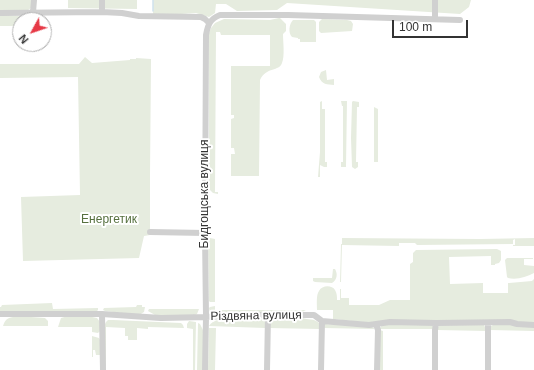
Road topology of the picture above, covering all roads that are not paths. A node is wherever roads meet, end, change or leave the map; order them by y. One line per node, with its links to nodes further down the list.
1 (34, 0): 4 (street)
2 (102, 0): 6 (street)
3 (435, 0): 9 (street)
4 (33, 12)
5 (52, 12): 6 (street)
6 (102, 12): 11 (street)
7 (0, 13): 8 (street)
8 (12, 13)
9 (434, 19): 10 (street); 11 (street)
10 (460, 20)
11 (211, 21): 13 (street, Бидгощська вулиця)
12 (150, 232): 13 (street)
13 (205, 233): 17 (street, Бидгощська вулиця)
14 (0, 314): 15 (street, Різдвяна вулиця)
15 (102, 314): 17 (street, Різдвяна вулиця); 23 (street)
16 (268, 315): 17 (street, Різдвяна вулиця); 18 (street, Різдвяна вулиця); 25 (street)
17 (206, 317): 24 (street, Бидгощська вулиця)
18 (322, 321): 21 (street, Різдвяна вулиця); 26 (street)
19 (436, 323): 20 (street, Різдвяна вулиця); 21 (street, Різдвяна вулиця); 28 (street)
20 (488, 323): 22 (street, Різдвяна вулиця); 29 (street)
21 (376, 324): 27 (street)
22 (534, 325)
23 (102, 370)
24 (205, 370)
25 (266, 370)
26 (321, 370)
27 (377, 370)
28 (435, 370)
29 (488, 370)

